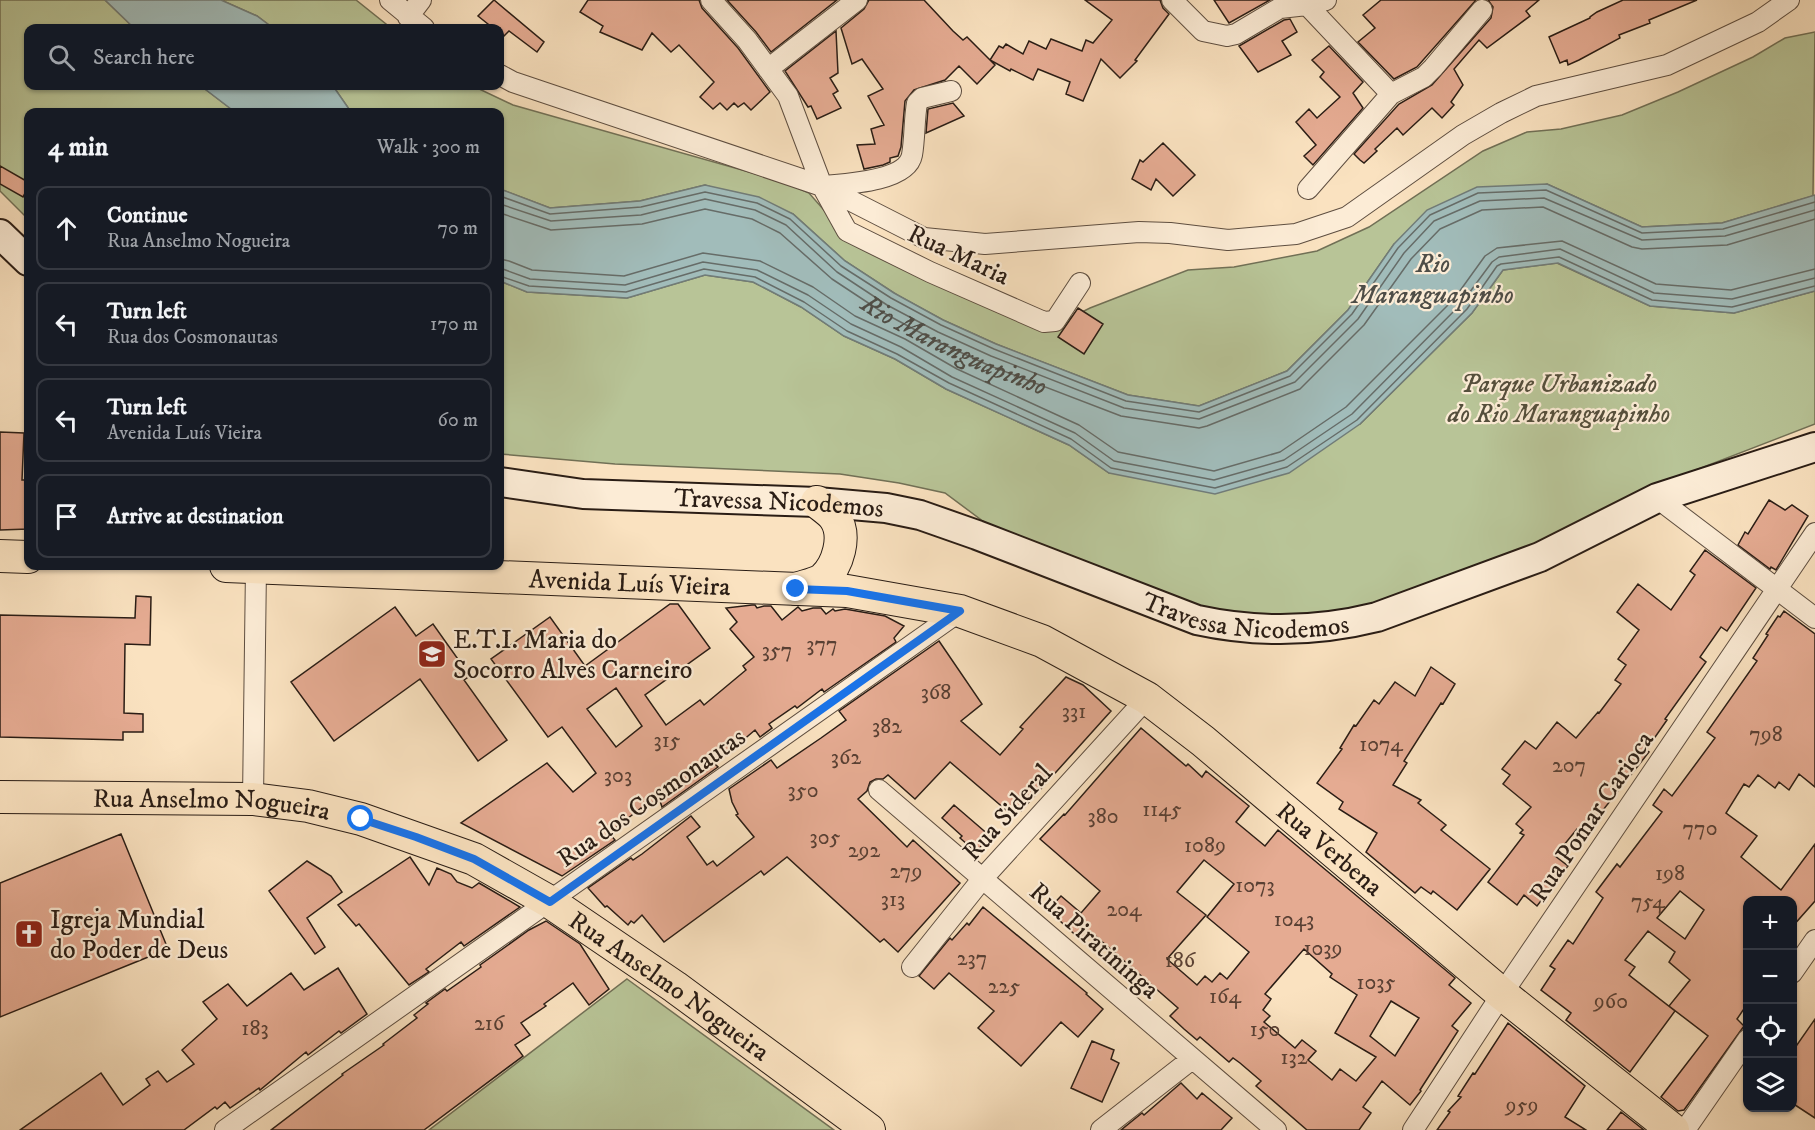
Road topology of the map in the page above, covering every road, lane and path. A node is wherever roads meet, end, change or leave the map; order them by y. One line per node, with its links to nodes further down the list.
1 (390, 0): 10 (street)
2 (421, 0): 10 (street)
3 (711, 0): 11 (street, Rua Maria)
4 (857, 0): 11 (street)
5 (1172, 0): 8 (street)
6 (1326, 0): 8 (street)
7 (1789, 0): 15 (street)
8 (1307, 5): 14 (street)
9 (1482, 10): 14 (street)
10 (416, 23)
11 (768, 69): 15 (street, Rua Maria)
12 (504, 77): 15 (street)
13 (951, 91): 15 (street)
14 (1391, 94): 16 (street)
15 (822, 186): 19 (street, Rua Maria)
16 (1308, 189)
17 (0, 234): 18 (main road)
18 (24, 257)
19 (1080, 283)
20 (1815, 447): 22 (main road, Travessa Nicodemos)
21 (504, 483): 23 (main road, Travessa Nicodemos)
22 (1657, 498): 23 (main road, Travessa Nicodemos); 30 (street)
23 (817, 502): 29 (main road)
24 (1815, 533): 30 (street, Rua Pomar Carioca)
25 (0, 556): 26 (main road)
26 (24, 557)
27 (256, 570): 36 (street)
28 (330, 570): 29 (main road, Avenida Luís Vieira)
29 (796, 589): 31 (main road, Avenida Luís Vieira)
30 (1778, 589): 32 (street); 42 (street, Rua Pomar Carioca)
31 (960, 611): 33 (main road, Rua Verbena); 38 (street, Rua dos Cosmonautas)
32 (1815, 618)
33 (1147, 698): 37 (street, Rua Sideral); 42 (main road, Rua Verbena)
34 (879, 790): 37 (street, Rua Piratininga)
35 (0, 797): 36 (main road, Rua Anselmo Nogueira)
36 (253, 799): 38 (main road, Rua Anselmo Nogueira)
37 (983, 878): 41 (street, Rua Sideral); 44 (street, Rua Piratininga)
38 (550, 902): 45 (street, Rua dos Cosmonautas); 46 (main road, Rua Anselmo Nogueira)
39 (1815, 940): 40 (street)
40 (1797, 966)
41 (912, 967)
42 (1502, 994): 49 (street, Rua Pomar Carioca); 50 (main road, Rua Verbena)
43 (1743, 1046): 51 (street)
44 (1192, 1059): 47 (street); 48 (street, Rua Piratininga)
45 (225, 1130)
46 (869, 1130)
47 (1101, 1130)
48 (1276, 1130)
49 (1413, 1130)
50 (1673, 1130)
51 (1685, 1130)

